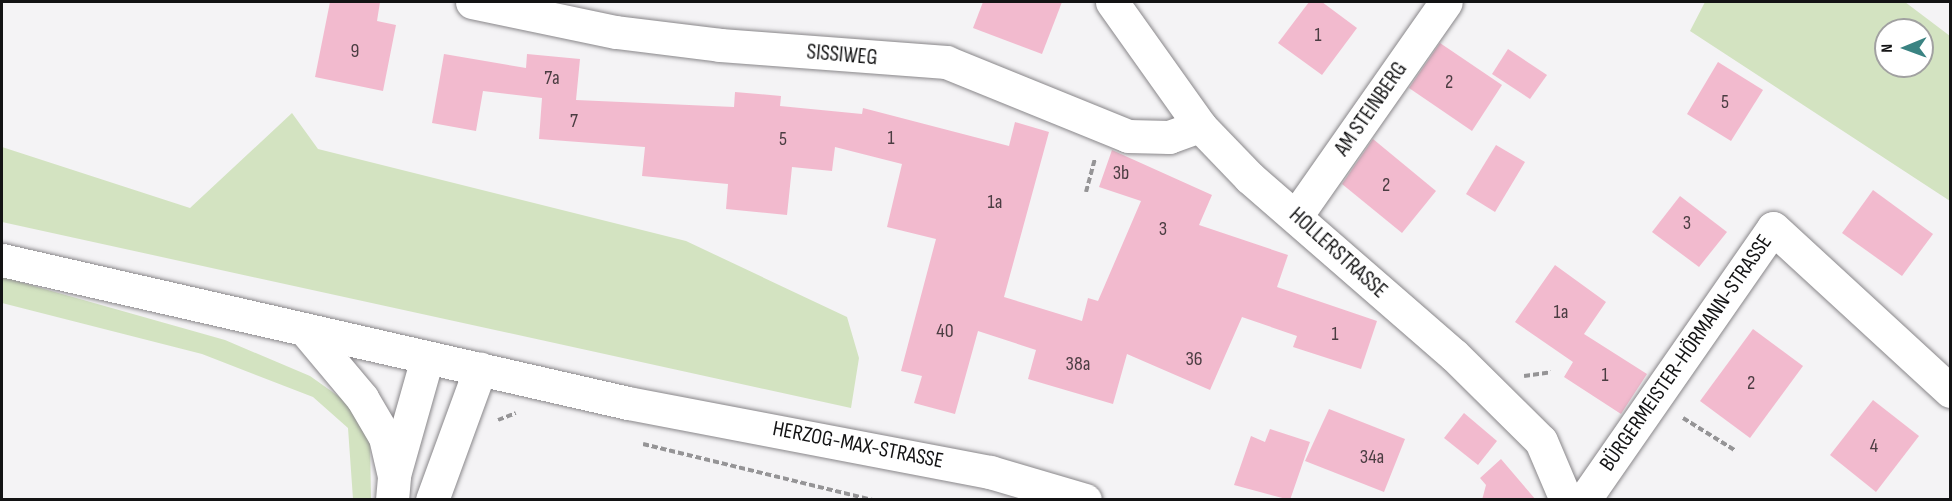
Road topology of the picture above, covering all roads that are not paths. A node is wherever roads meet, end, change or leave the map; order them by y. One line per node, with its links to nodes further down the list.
1 (472, 2): 4 (street, SISSIWEG)
2 (1112, 2): 4 (street, HOLLERSTRASSE)
3 (1446, 2): 5 (street, AM STEINBERG)
4 (1200, 126): 5 (street, HOLLERSTRASSE)
5 (1296, 216): 14 (street, HOLLERSTRASSE)
6 (2, 260): 7 (street, HERZOG-MAX-STRASSE)
7 (305, 330): 8 (street, HERZOG-MAX-STRASSE); 11 (street)
8 (427, 358): 9 (street, HERZOG-MAX-STRASSE); 11 (street)
9 (480, 369): 12 (street); 13 (street, HERZOG-MAX-STRASSE)
10 (1950, 391): 15 (street, BÜRGERMEISTER-HÖRMANN-STRASSE)
11 (393, 487)
12 (432, 500)
13 (1084, 500)
14 (1566, 500)
15 (1584, 500)

